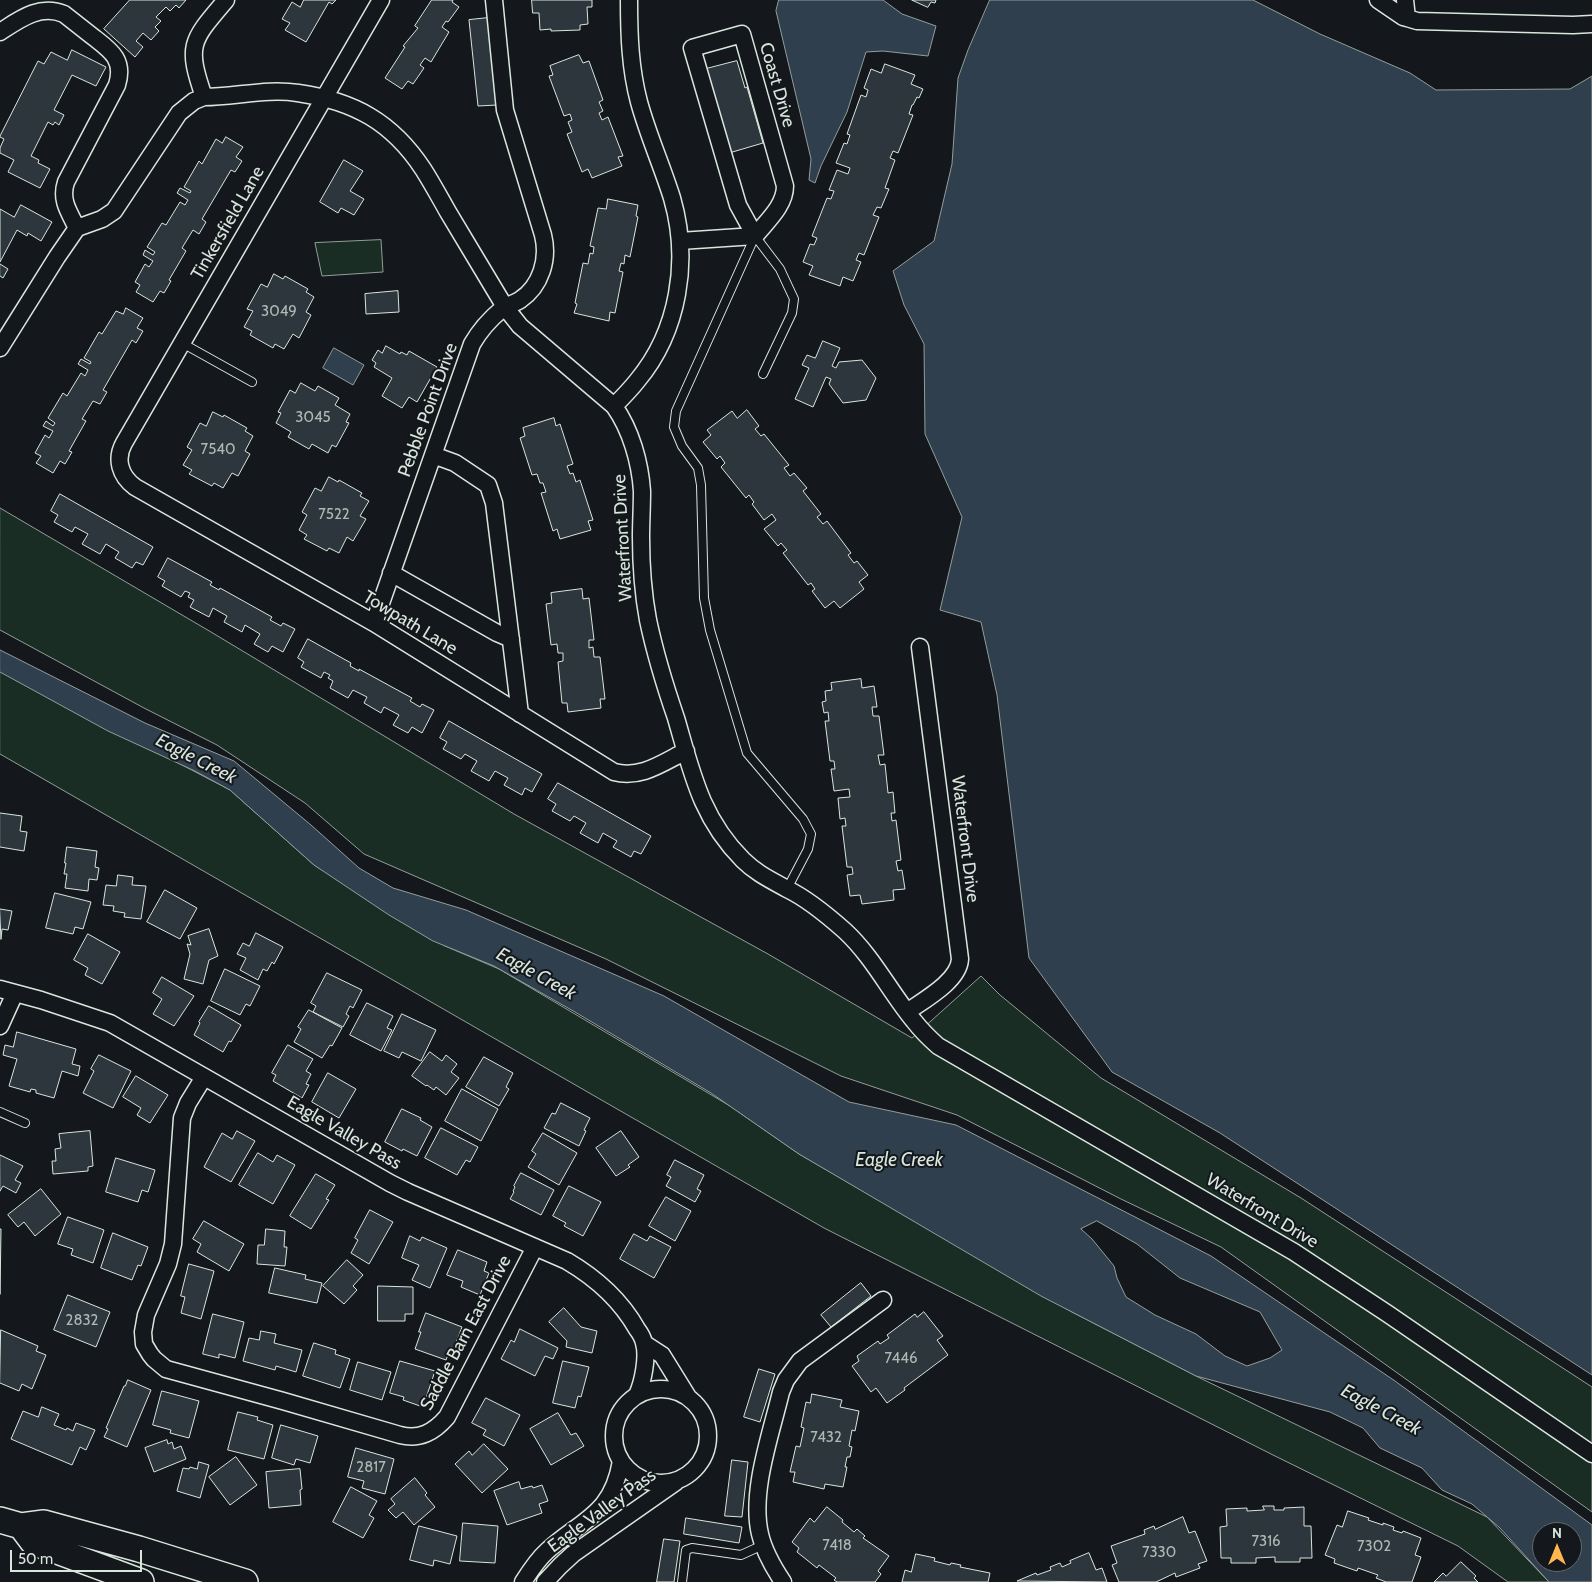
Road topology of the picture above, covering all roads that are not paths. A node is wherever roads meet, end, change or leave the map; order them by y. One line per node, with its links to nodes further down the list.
1 (226, 0): 11 (street)
2 (381, 0): 12 (street, Tinkersfield Lane)
3 (494, 0): 16 (street, Pebble Point Drive)
4 (629, 0): 15 (street)
5 (1378, 0): 8 (street)
6 (1405, 0): 8 (street)
7 (50, 5): 10 (street); 13 (street)
8 (1407, 18): 9 (street)
9 (1592, 24)
10 (0, 32)
11 (204, 97): 12 (street, Waterfront Drive); 13 (street)
12 (324, 97): 16 (street, Waterfront Drive); 17 (street, Tinkersfield Lane)
13 (77, 228): 18 (street)
14 (755, 236): 14 (street, Coast Drive); 15 (street); 19 (lane); 30 (lane)
15 (680, 241): 21 (street)
16 (505, 307): 21 (street, Waterfront Drive); 22 (street, Pebble Point Drive)
17 (182, 343): 20 (lane); 23 (street, Tinkersfield Lane)
18 (0, 348)
19 (764, 374)
20 (252, 382)
21 (614, 406): 29 (street, Waterfront Drive)
22 (433, 455): 24 (street, Pebble Point Drive); 26 (street)
23 (120, 468): 25 (street, Towpath Lane)
24 (391, 573): 25 (street, Pebble Point Drive); 26 (street)
25 (374, 623): 28 (street, Towpath Lane)
26 (511, 639): 28 (street)
27 (920, 648): 32 (street, Waterfront Drive)
28 (520, 714): 29 (street, Towpath Lane)
29 (686, 751): 30 (street, Waterfront Drive)
30 (788, 889): 32 (street, Waterfront Drive)
31 (7, 991): 33 (street); 34 (street, Eagle Valley Pass)
32 (907, 1012): 42 (street, Waterfront Drive)
33 (0, 1026)
34 (204, 1077): 37 (street, Eagle Valley Pass); 37 (street, Saddle Barn East Drive)
35 (0, 1112): 36 (lane)
36 (25, 1124)
37 (535, 1247): 39 (street, Eagle Valley Pass)
38 (883, 1300): 46 (street)
39 (645, 1344): 40 (street, Eagle Valley Pass); 41 (street, Eagle Valley Pass)
40 (637, 1395): 41 (street); 43 (street, Eagle Valley Pass)
41 (689, 1398): 44 (street, Eagle Valley Pass)
42 (1592, 1454)
43 (621, 1461): 44 (street, Eagle Valley Pass); 49 (street, Eagle Valley Pass)
44 (685, 1476): 50 (street, Eagle Valley Pass)
45 (10, 1523): 47 (main road); 48 (main road)
46 (763, 1546): 51 (lane); 52 (street)
47 (141, 1582)
48 (245, 1582)
49 (523, 1582)
50 (545, 1582)
51 (682, 1582)
52 (783, 1582)

